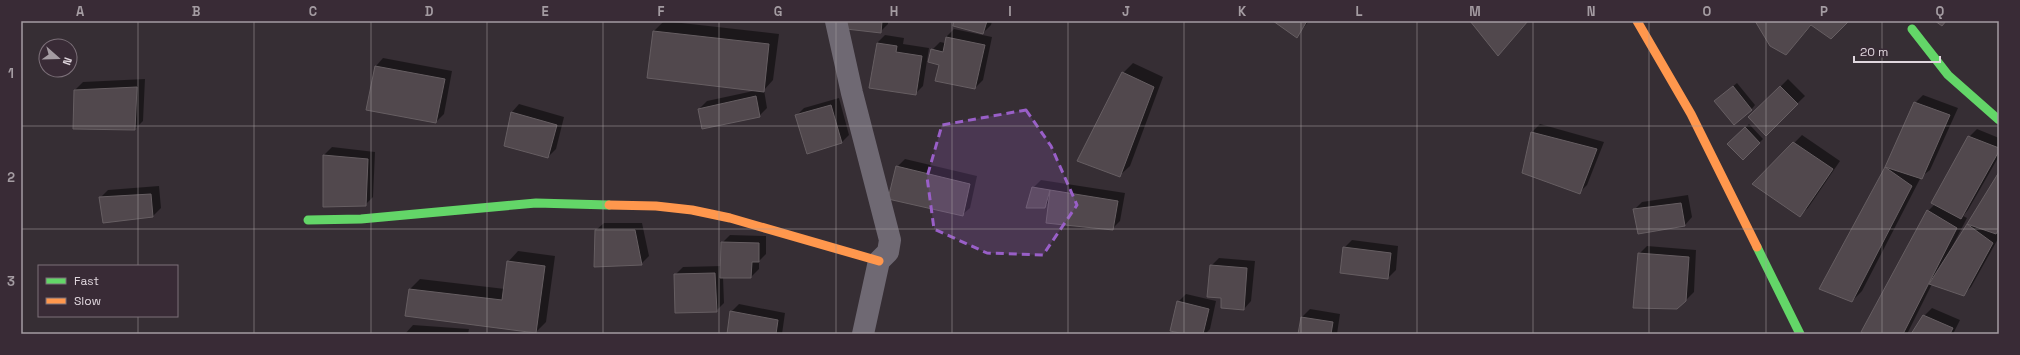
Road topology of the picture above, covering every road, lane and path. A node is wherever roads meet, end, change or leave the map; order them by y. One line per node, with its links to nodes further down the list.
1 (836, 21): 6 (street)
2 (1637, 21): 8 (street)
3 (1912, 29): 4 (street)
4 (1999, 120)
5 (308, 220): 6 (street)
6 (880, 261): 7 (street)
7 (863, 334)
8 (1800, 334)

